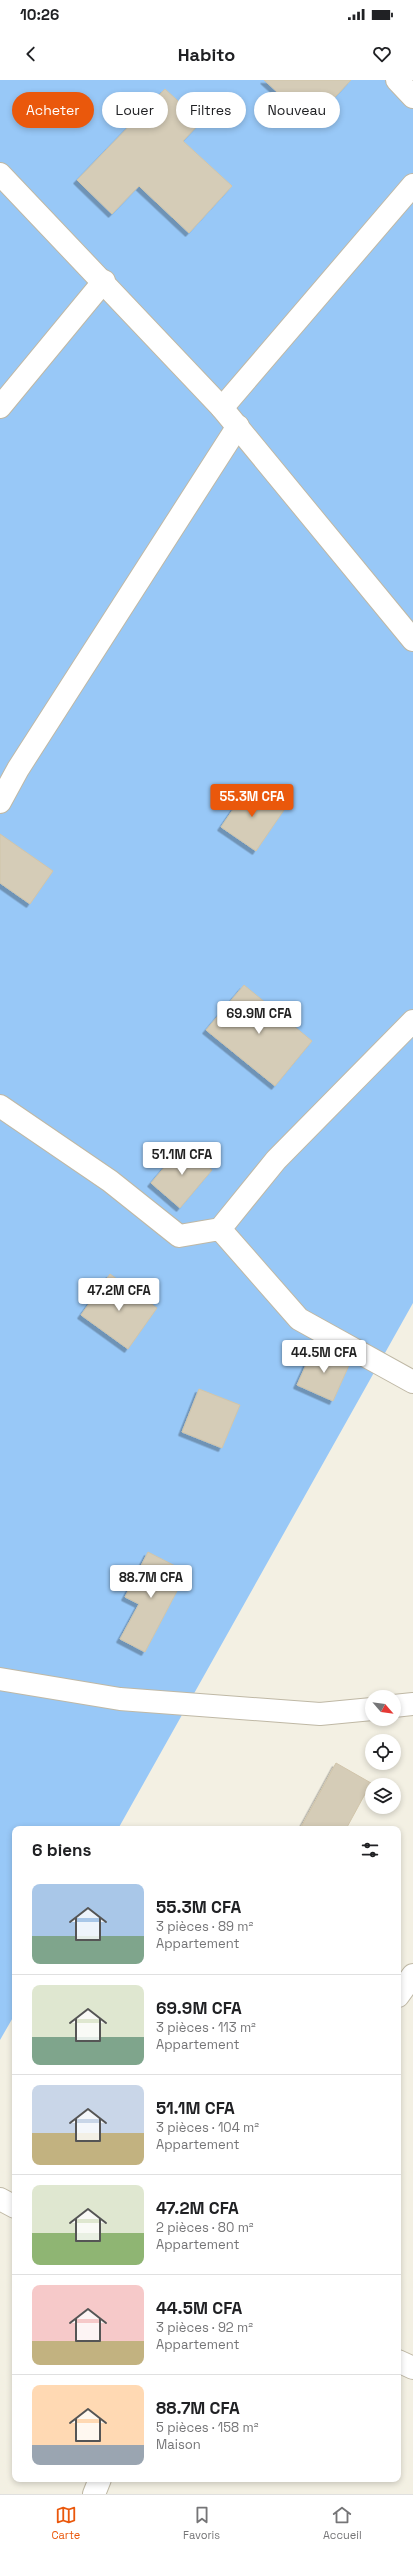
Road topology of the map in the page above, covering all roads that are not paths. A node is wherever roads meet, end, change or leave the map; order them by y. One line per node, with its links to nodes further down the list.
1 (397, 80): 2 (street)
2 (413, 97)
3 (0, 174): 5 (street)
4 (413, 185): 7 (street)
5 (104, 281): 6 (street); 7 (street)
6 (0, 407)
7 (222, 408): 8 (street)
8 (238, 426): 9 (street); 10 (street)
9 (413, 640)
10 (0, 802)
11 (413, 1021): 13 (street)
12 (0, 1106): 13 (street)
13 (220, 1229): 14 (street)
14 (413, 1382)
15 (0, 1679): 18 (street)
16 (413, 1704): 17 (street)
17 (401, 1705)
18 (365, 1710)
19 (413, 1975): 20 (street)
20 (401, 1992)
21 (0, 2199): 22 (street)
22 (12, 2205)
23 (401, 2362): 24 (street)
24 (413, 2368)
25 (99, 2482): 26 (street)
26 (94, 2494)

